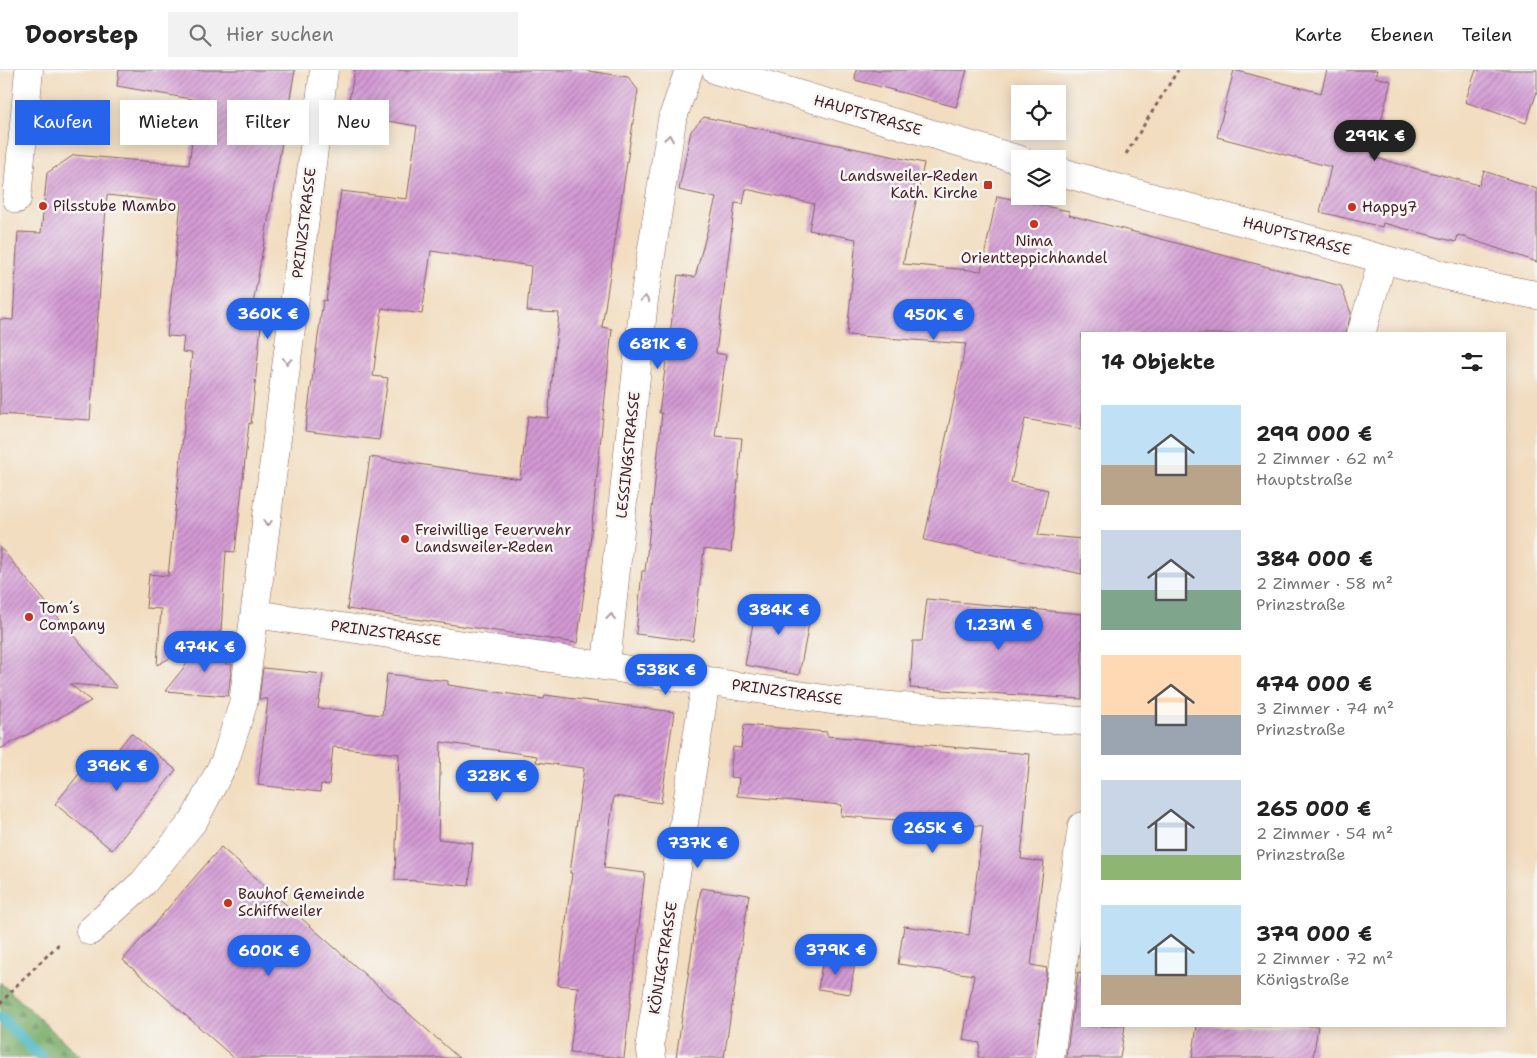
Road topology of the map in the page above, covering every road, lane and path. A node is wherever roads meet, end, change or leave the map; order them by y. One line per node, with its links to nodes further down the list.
1 (29, 70): 9 (street)
2 (324, 70): 13 (street, PRINZSTRASSE, one-way to 13)
3 (689, 70): 14 (street, LESSINGSTRASSE, one-way to 3)
4 (716, 70): 6 (street, HAUPTSTRASSE)
5 (1178, 70): 8 (path)
6 (1011, 157)
7 (1066, 174): 8 (street, HAUPTSTRASSE)
8 (1106, 186): 10 (street, HAUPTSTRASSE)
9 (17, 199)
10 (1383, 259): 11 (street, HAUPTSTRASSE); 12 (street)
11 (1537, 295)
12 (1362, 332)
13 (255, 614): 14 (street, PRINZSTRASSE); 18 (street, PRINZSTRASSE)
14 (606, 665): 15 (street, PRINZSTRASSE)
15 (706, 680): 16 (street, PRINZSTRASSE); 20 (street, KÖNIGSTRASSE)
16 (1081, 721)
17 (1081, 833): 21 (street)
18 (90, 931): 19 (path)
19 (0, 1004)
20 (652, 1058)
21 (1050, 1058)

